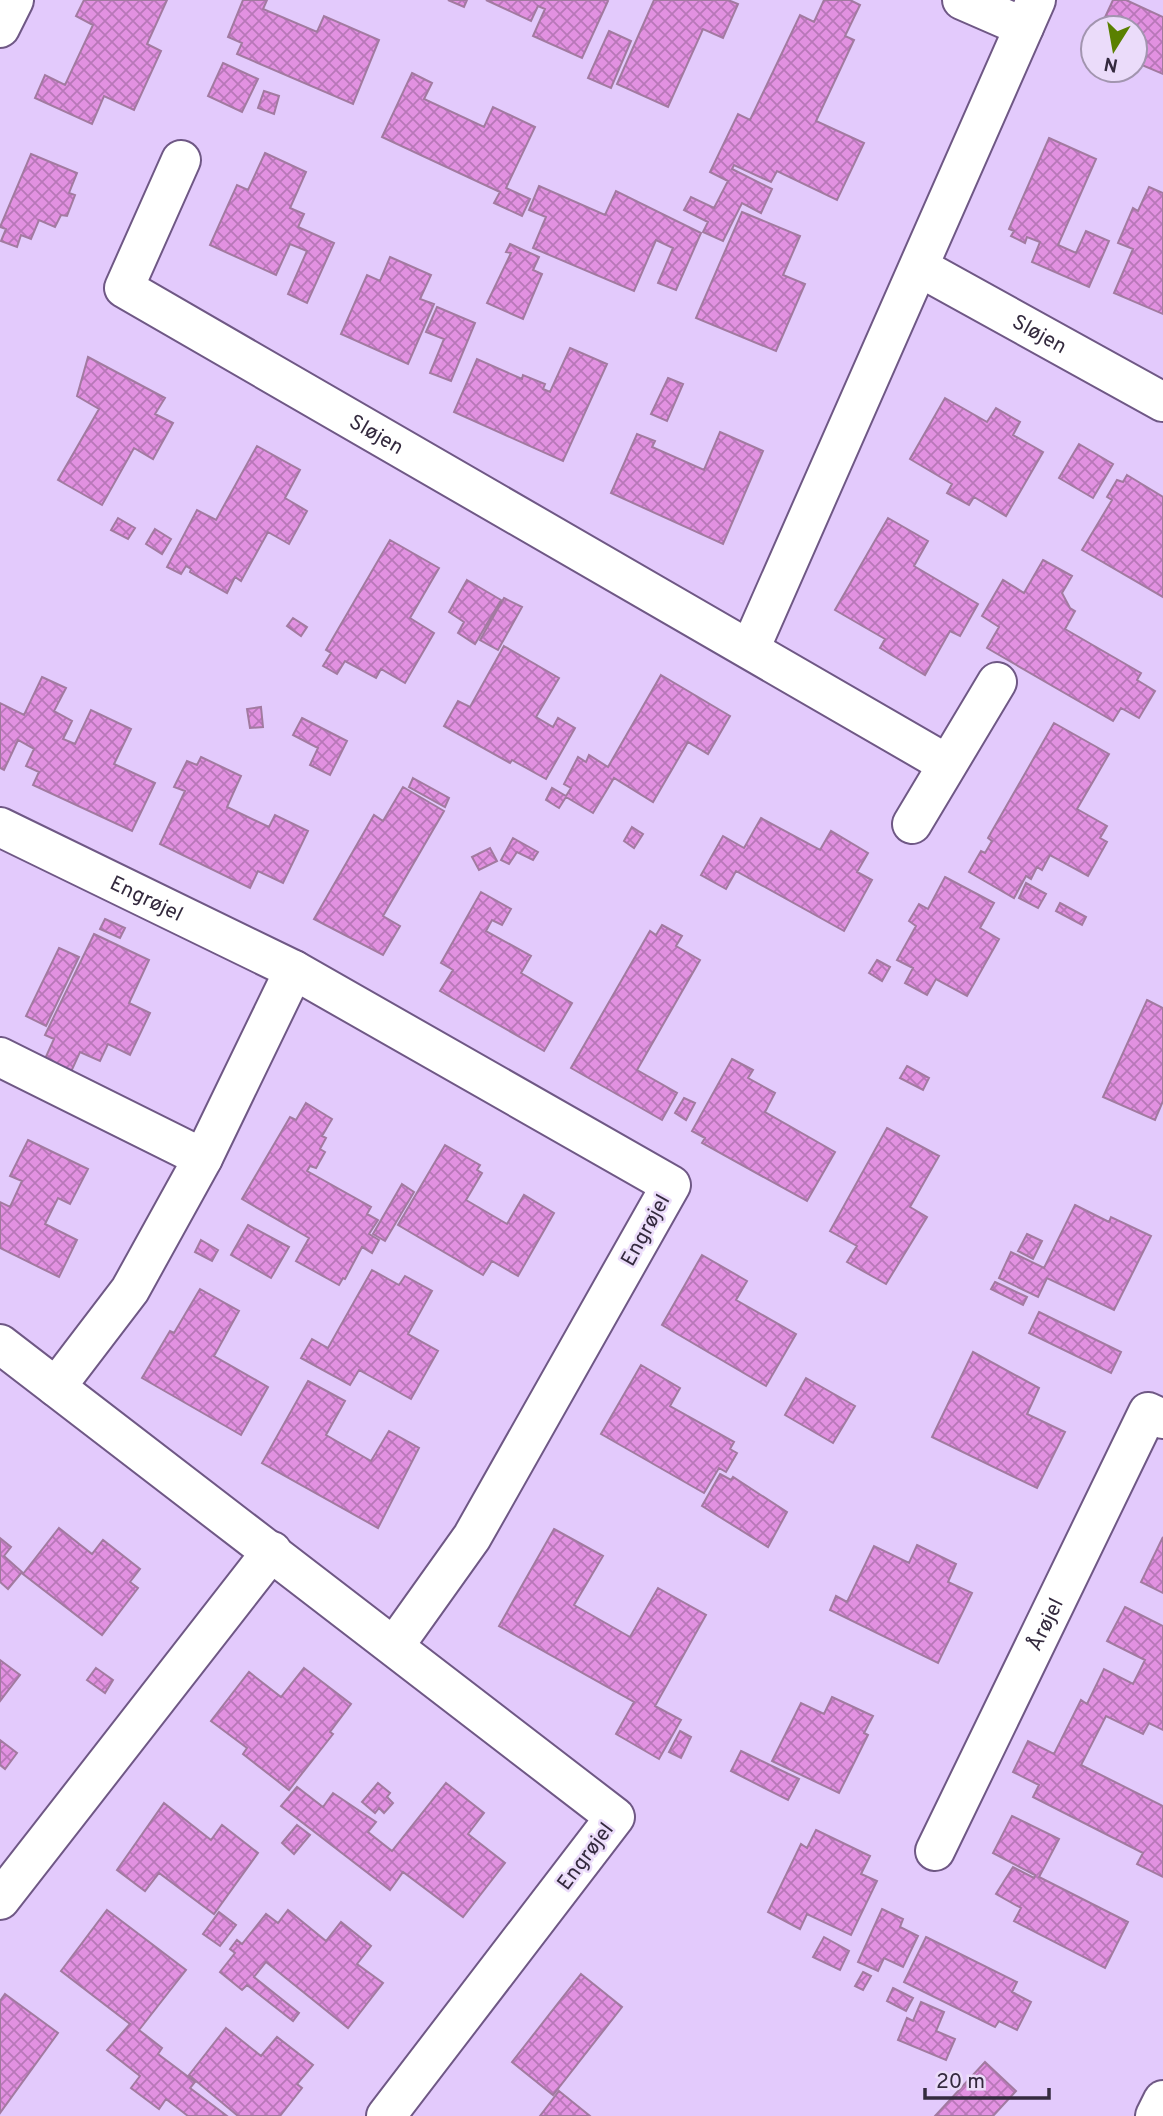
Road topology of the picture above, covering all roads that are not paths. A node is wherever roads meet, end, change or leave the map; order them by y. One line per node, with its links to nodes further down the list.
1 (14, 0): 4 (street)
2 (962, 0): 3 (street)
3 (1030, 13): 6 (street)
4 (0, 28)
5 (181, 160): 8 (street, Sløjen)
6 (919, 267): 7 (street, Sløjen); 8 (street)
7 (1163, 402)
8 (750, 649): 10 (street, Sløjen)
9 (997, 682): 10 (street)
10 (947, 764): 11 (street)
11 (912, 824)
12 (0, 827): 13 (street, Engrøjel)
13 (294, 970): 15 (street); 20 (street, Engrøjel)
14 (0, 1057): 15 (street)
15 (202, 1158): 17 (street)
16 (0, 1345): 17 (street, Engrøjel)
17 (56, 1387): 19 (street, Engrøjel)
18 (1163, 1419): 21 (street, Årøjel)
19 (272, 1551): 20 (street, Engrøjel); 22 (street)
20 (395, 1645): 24 (street, Engrøjel)
21 (935, 1851)
22 (0, 1899)
23 (1163, 2101): 25 (street)
24 (386, 2116)
25 (1155, 2116)

